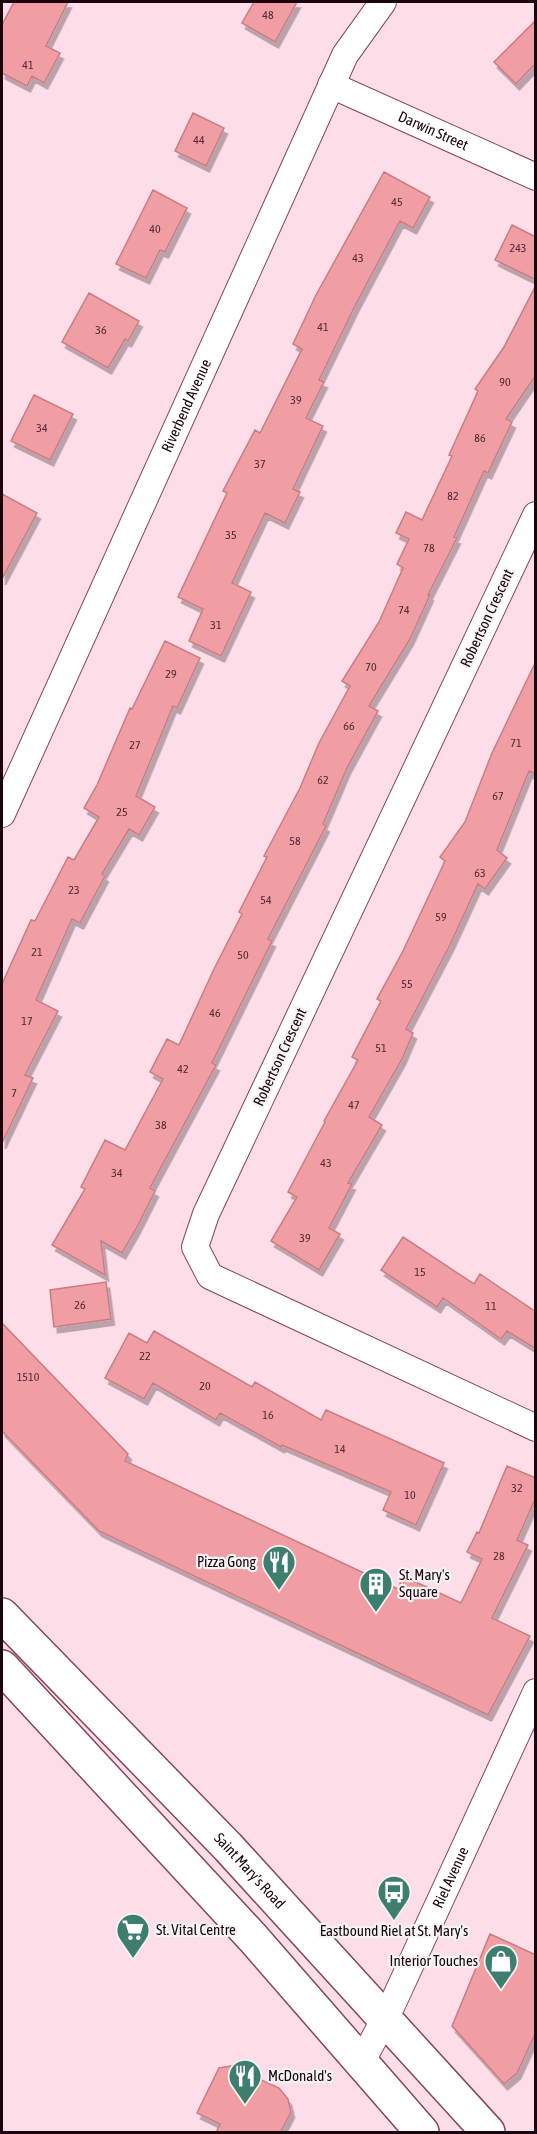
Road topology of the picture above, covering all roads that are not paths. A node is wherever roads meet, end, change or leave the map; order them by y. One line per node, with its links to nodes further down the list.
1 (383, 2): 2 (street, Riverbend Avenue)
2 (331, 85): 3 (street, Darwin Street); 5 (street, Riverbend Avenue)
3 (536, 177)
4 (536, 515): 6 (street, Robertson Crescent)
5 (2, 814)
6 (536, 1428)
7 (2, 1615): 10 (main road, Saint Mary's Road)
8 (2, 1667): 11 (main road)
9 (536, 1692): 10 (street, Riel Avenue)
10 (384, 2020): 11 (street, Riel Avenue); 13 (main road, Saint Mary's Road)
11 (362, 2061): 12 (main road)
12 (422, 2133)
13 (488, 2133)

